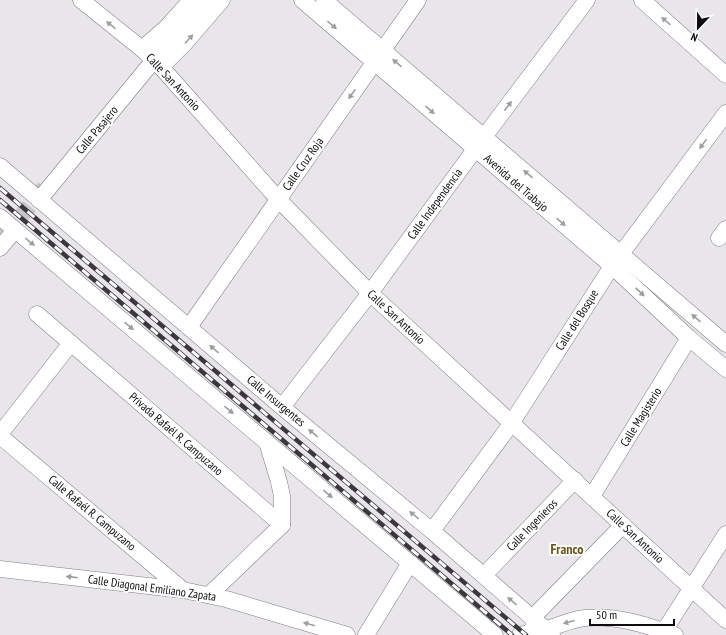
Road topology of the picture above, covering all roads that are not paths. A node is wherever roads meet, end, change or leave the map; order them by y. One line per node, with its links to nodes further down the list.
1 (81, 0): 10 (street, Calle San Antonio, one-way to 1)
2 (191, 0): 10 (street)
3 (204, 0): 12 (street, Calle Pasajero)
4 (222, 0): 12 (street, one-way to 4)
5 (302, 0): 11 (street, Avenida del Trabajo, one-way to 11)
6 (324, 0): 11 (street, Avenida del Trabajo)
7 (418, 0): 11 (street, Calle Cruz Roja)
8 (587, 0): 15 (street, Calle Independencia, one-way to 8)
9 (642, 0): 13 (street, one-way to 9)
10 (142, 49): 12 (street, Calle San Antonio)
11 (378, 56): 15 (street, Avenida del Trabajo); 17 (street, Calle Cruz Roja, one-way to 17)
12 (158, 60): 17 (street, Calle San Antonio); 18 (street, Calle Pasajero)
13 (726, 75)
14 (726, 113): 22 (street, Calle del Bosque, one-way to 22)
15 (480, 143): 22 (street, Avenida del Trabajo); 23 (street, Calle Independencia)
16 (0, 166): 18 (street, Calle Insurgentes)
17 (278, 199): 23 (street, Calle San Antonio); 25 (street, Calle Cruz Roja)
18 (39, 200): 25 (street, Calle Insurgentes)
19 (0, 217): 20 (street)
20 (15, 230): 21 (street); 33 (street, one-way to 33)
21 (0, 248)
22 (617, 260): 26 (street, Avenida del Trabajo, one-way to 26); 28 (street, Avenida del Trabajo, one-way to 22); 31 (street, Calle del Bosque)
23 (370, 293): 30 (street, Calle Independencia); 31 (street, Calle San Antonio)
24 (37, 314): 27 (street, Privada Rafaél R. Campuzano)
25 (189, 327): 30 (street, Calle Insurgentes, one-way to 25)
26 (689, 338): 29 (street, Avenida del Trabajo); 37 (street, Calle Magisterio)
27 (71, 343): 32 (street); 38 (street, Privada Rafaél R. Campuzano)
28 (726, 344)
29 (726, 369)
30 (282, 407): 40 (street, Calle Insurgentes, one-way to 30)
31 (511, 424): 35 (street, Calle San Antonio); 40 (street, Calle del Bosque)
32 (0, 435): 46 (street, Calle Rafaél R. Campuzano)
33 (267, 442): 34 (street); 36 (street)
34 (296, 467): 36 (street); 42 (street, one-way to 42)
35 (575, 480): 37 (street, Calle San Antonio); 44 (street, Calle Ingenieros)
36 (279, 482): 38 (street)
37 (592, 496): 39 (street, Calle San Antonio)
38 (282, 525): 47 (street)
39 (623, 525): 45 (street, Calle San Antonio); 49 (street)
40 (432, 531): 49 (street, Calle Insurgentes, one-way to 40)
41 (726, 534): 45 (street)
42 (410, 563): 52 (street); 53 (street)
43 (0, 569): 46 (street, Calle Diagonal Emiliano Zapata, one-way to 43)
44 (490, 569)
45 (692, 588): 48 (street, Calle San Antonio); 50 (street)
46 (183, 590): 47 (street, Calle Diagonal Emiliano Zapata)
47 (209, 595): 51 (street, Calle Diagonal Emiliano Zapata, one-way to 47)
48 (726, 620)
49 (537, 628): 50 (street, one-way to 49)
50 (670, 633)
51 (347, 635)
52 (366, 635)
53 (494, 635)

